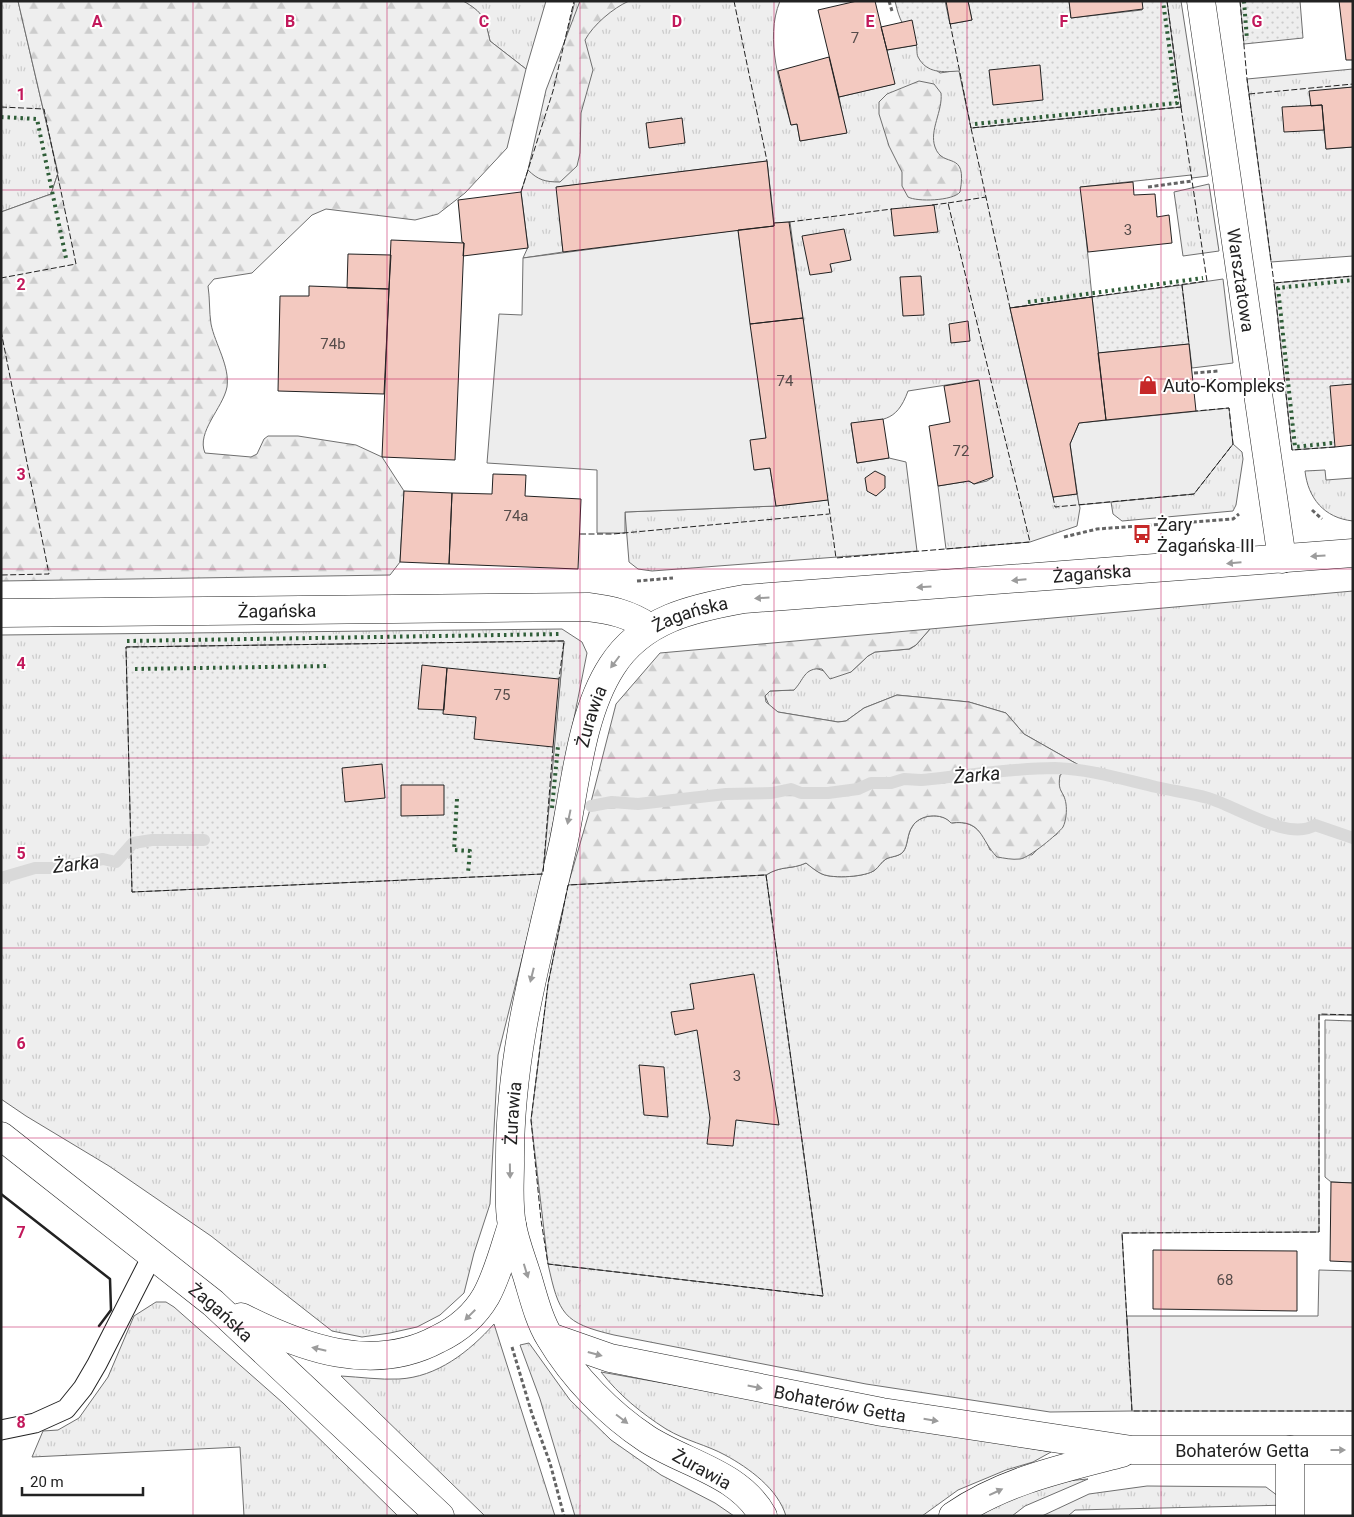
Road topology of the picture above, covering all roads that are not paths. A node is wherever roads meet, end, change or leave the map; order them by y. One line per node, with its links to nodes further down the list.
1 (1201, 1): 3 (street, Warsztatowa)
2 (1353, 553): 3 (street, Żagańska, one-way to 3)
3 (1282, 559): 5 (street, Żagańska, one-way to 5)
4 (1, 612): 5 (street, Żagańska)
5 (649, 628): 7 (street, Żurawia, one-way to 7)
6 (1, 1136): 8 (street, Żagańska)
7 (512, 1225): 9 (street, one-way to 9); 10 (street, Żurawia, one-way to 10)
8 (153, 1254): 9 (street, Żagańska); 11 (lane)
9 (213, 1303): 15 (street, Żagańska)
10 (544, 1326): 12 (street, Bohaterów Getta, one-way to 12); 16 (street, Żurawia, one-way to 16)
11 (1, 1430)
12 (1132, 1450): 13 (street, Bohaterów Getta); 17 (street, Bohaterów Getta, one-way to 12)
13 (1290, 1450): 14 (street, Bohaterów Getta, one-way to 14); 18 (street)
14 (1353, 1450)
15 (434, 1512)
16 (764, 1516)
17 (954, 1516)
18 (1290, 1516)

